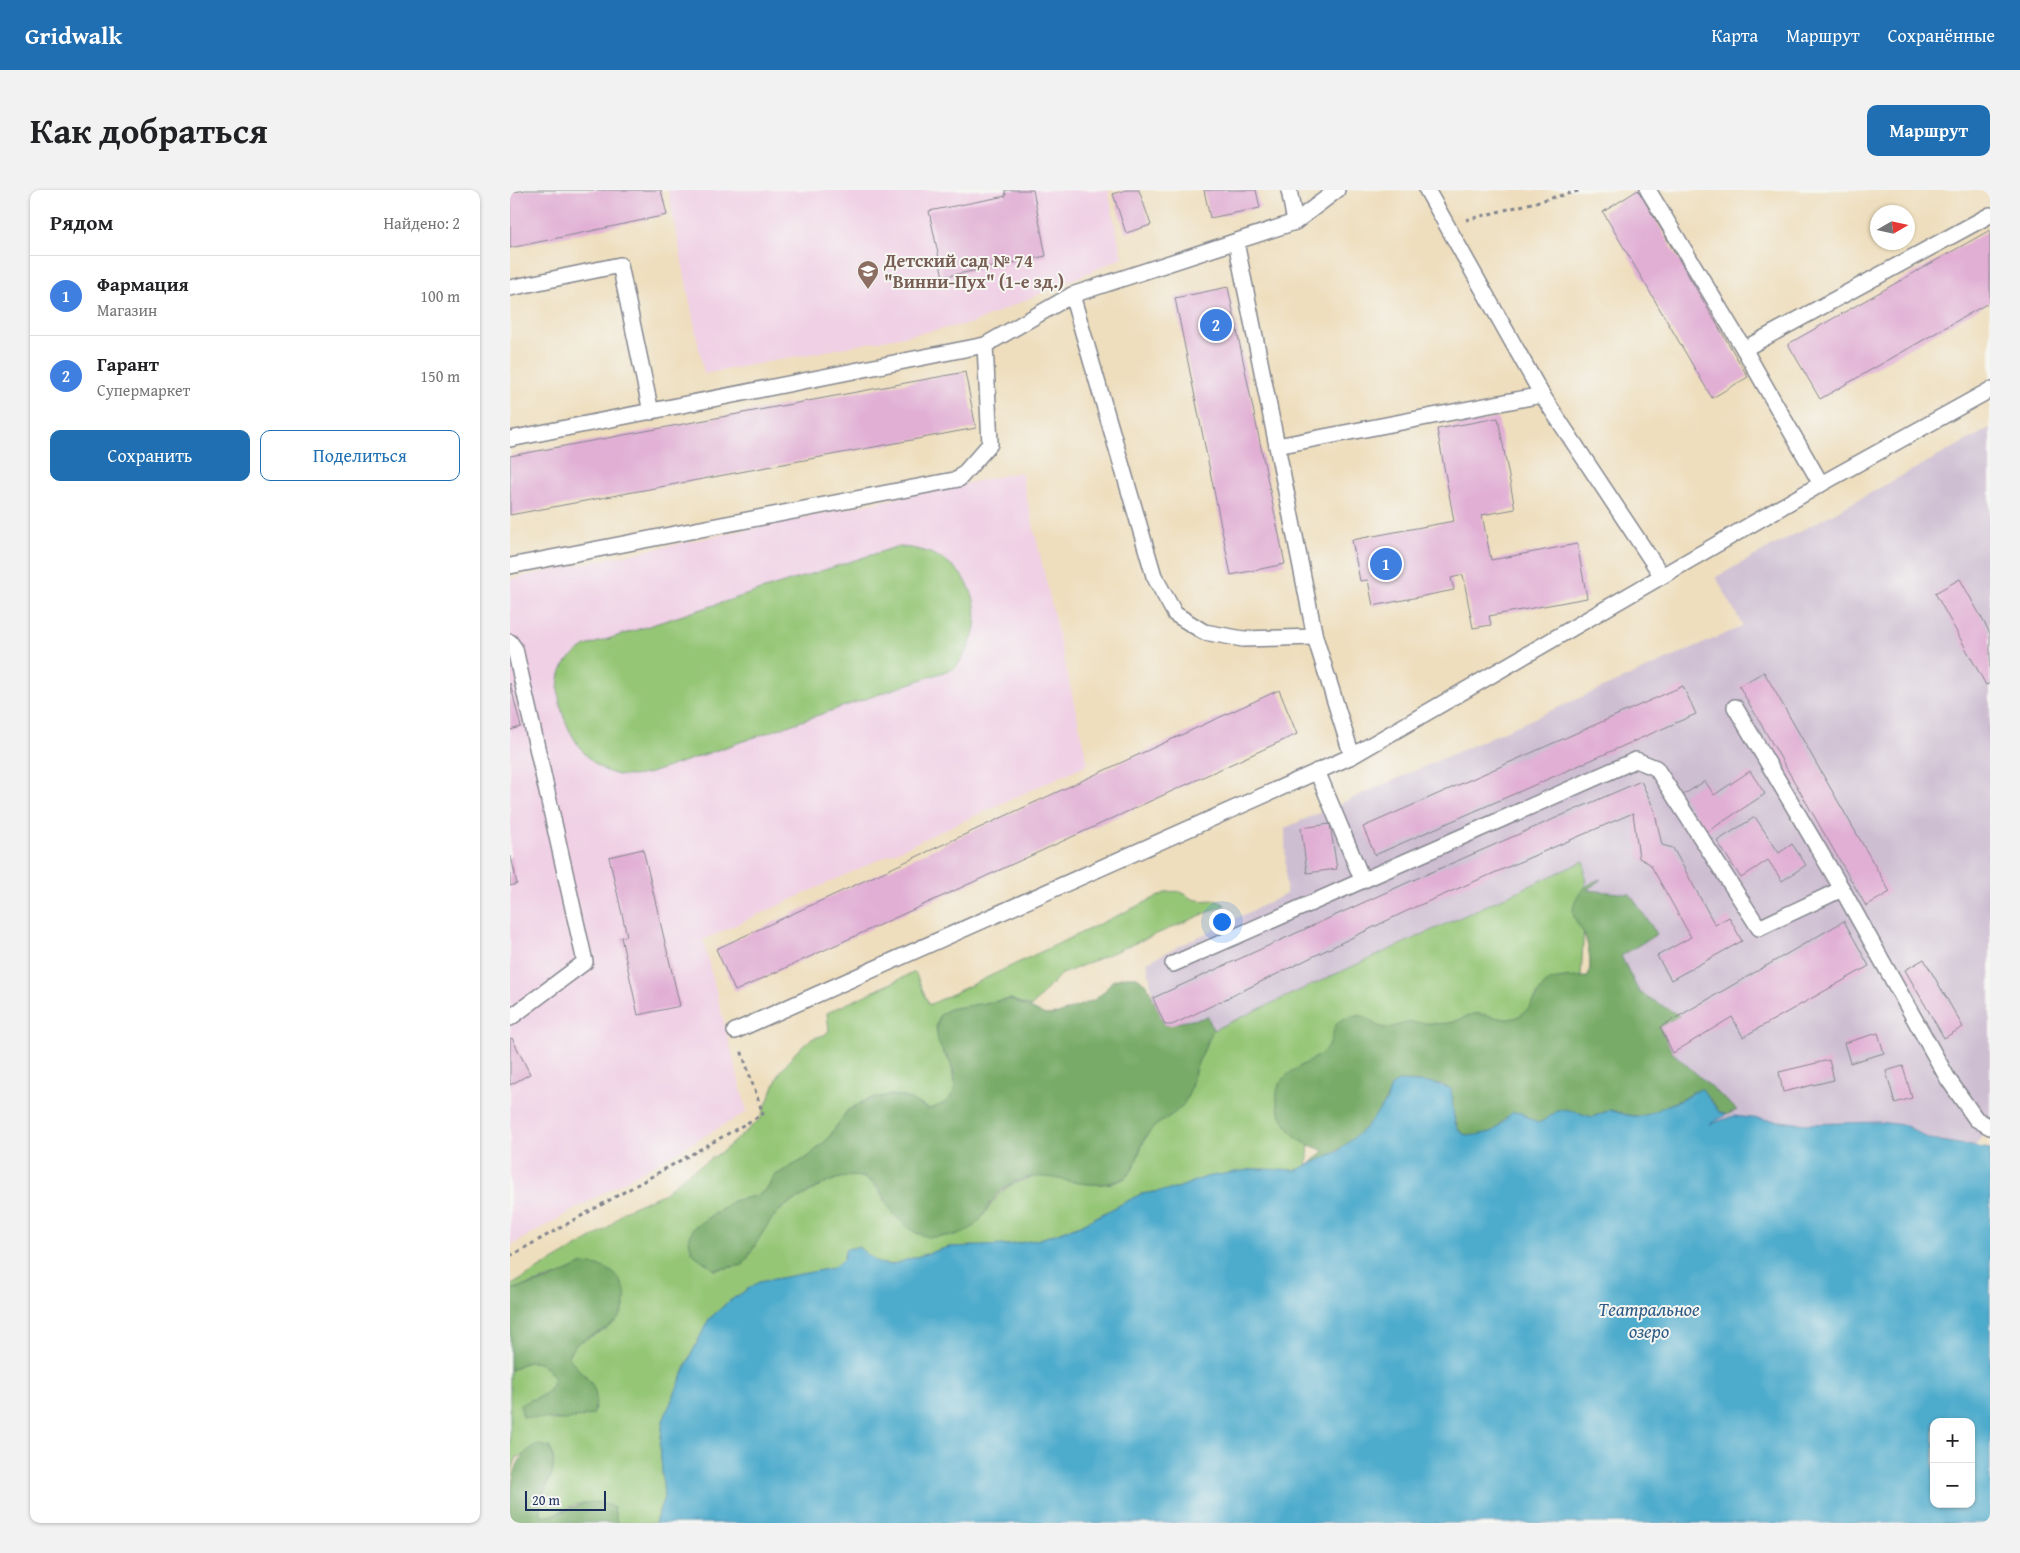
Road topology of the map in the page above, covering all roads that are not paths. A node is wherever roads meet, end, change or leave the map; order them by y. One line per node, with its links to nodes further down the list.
1 (1289, 190): 6 (lane)
2 (1337, 190): 6 (lane)
3 (1427, 190): 13 (lane)
4 (1648, 190): 11 (lane)
5 (1990, 215): 11 (lane)
6 (1295, 222): 7 (lane)
7 (1236, 242): 9 (lane); 16 (lane)
8 (510, 288): 14 (lane)
9 (1072, 295): 10 (lane); 20 (lane)
10 (985, 345): 14 (lane); 18 (lane)
11 (1744, 349): 17 (lane)
12 (1990, 390): 17 (lane)
13 (1542, 395): 16 (lane); 19 (lane)
14 (651, 412): 15 (lane)
15 (510, 440)
16 (1276, 446): 20 (lane)
17 (1821, 484): 19 (lane)
18 (510, 566)
19 (1662, 576): 23 (lane)
20 (1315, 637): 23 (lane)
21 (510, 642): 28 (lane)
22 (1735, 707): 26 (lane)
23 (1352, 756): 24 (lane)
24 (1317, 771): 25 (lane); 29 (lane)
25 (1362, 879): 26 (lane); 27 (lane)
26 (1842, 889): 30 (lane)
27 (1173, 964)
28 (510, 1018)
29 (735, 1031)
30 (1990, 1127)

